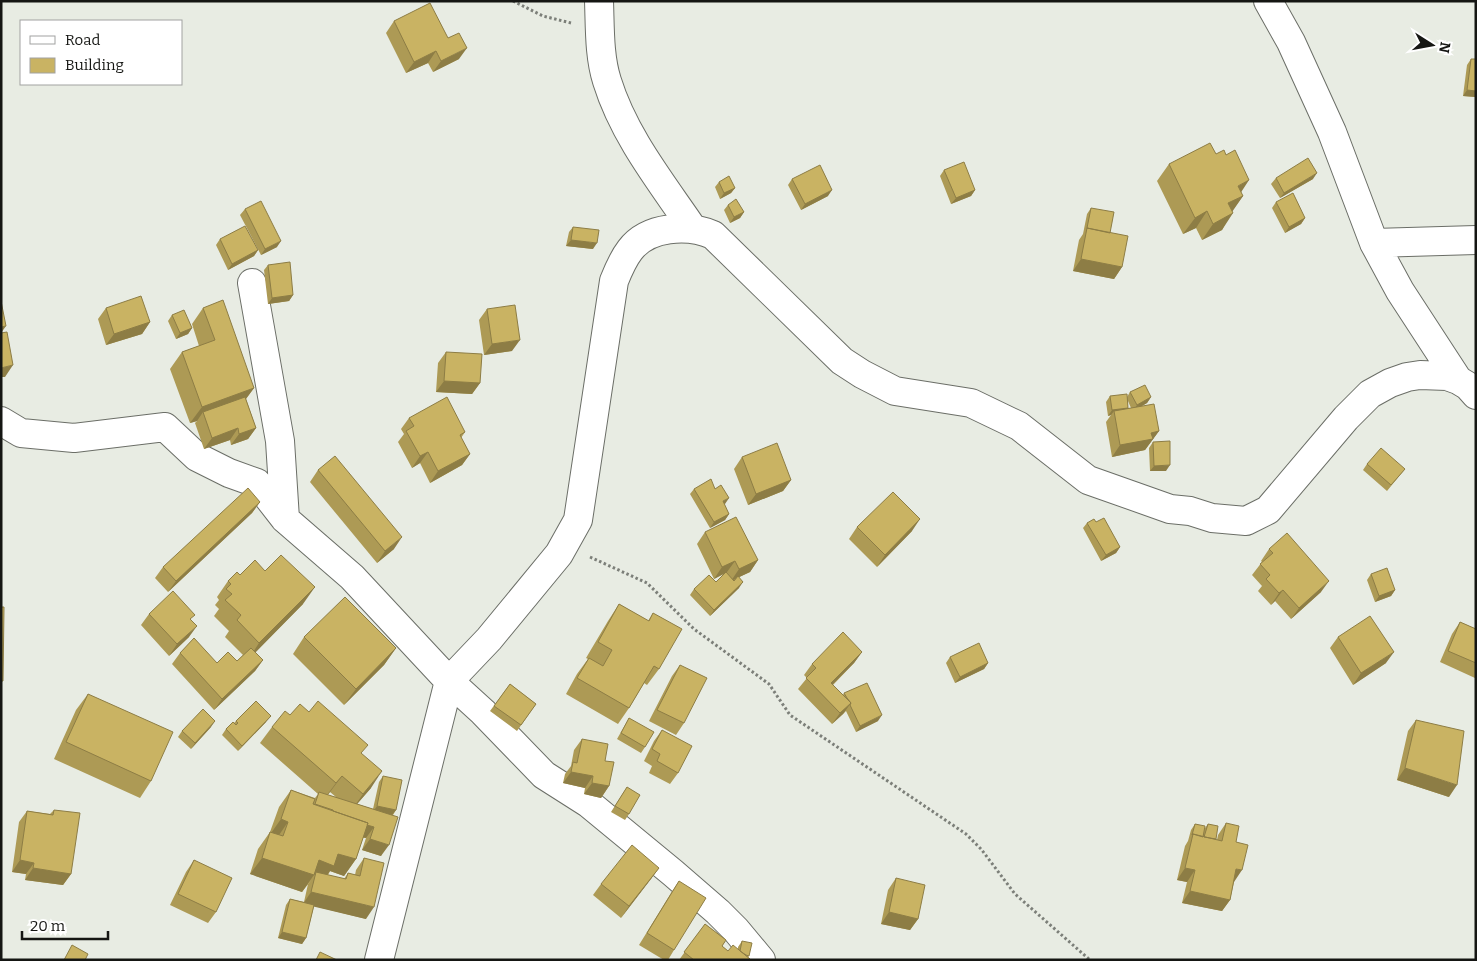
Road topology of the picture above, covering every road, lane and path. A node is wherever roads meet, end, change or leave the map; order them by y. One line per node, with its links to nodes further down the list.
1 (513, 1): 4 (path)
2 (599, 1): 4 (street)
3 (1268, 1): 7 (street)
4 (600, 31): 5 (street)
5 (693, 229): 9 (street); 12 (street)
6 (1476, 240): 7 (street)
7 (1374, 243): 9 (street)
8 (252, 283): 11 (street)
9 (1469, 386)
10 (1, 421): 11 (street)
11 (285, 519): 13 (street)
12 (559, 554): 13 (street); 16 (path)
13 (449, 681): 14 (street); 15 (street)
14 (379, 960)
15 (761, 960)
16 (1090, 960)

